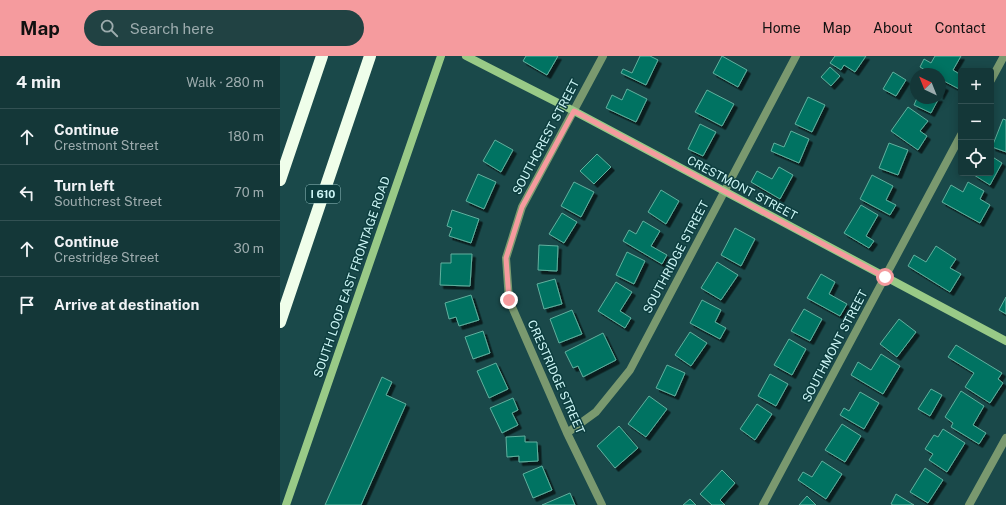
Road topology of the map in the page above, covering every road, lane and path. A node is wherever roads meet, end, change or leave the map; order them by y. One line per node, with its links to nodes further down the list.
1 (322, 56): 11 (highway)
2 (441, 56): 19 (street, SOUTH LOOP EAST FRONTAGE ROAD)
3 (466, 56): 9 (street, CRESTMONT STREET)
4 (603, 56): 9 (street, SOUTHCREST STREET)
5 (796, 56): 12 (street, SOUTHRIDGE STREET)
6 (1004, 56): 8 (street)
7 (368, 61): 15 (highway, I 610)
8 (994, 74)
9 (574, 111): 12 (street, CRESTMONT STREET); 13 (street, SOUTHCREST STREET)
10 (958, 140): 14 (street, SOUTHMONT STREET)
11 (280, 180)
12 (724, 192): 14 (street, CRESTMONT STREET); 17 (street, SOUTHRIDGE STREET)
13 (514, 232): 17 (street, CRESTRIDGE STREET)
14 (885, 277): 16 (street, CRESTMONT STREET); 21 (street, SOUTHMONT STREET)
15 (280, 322)
16 (1006, 341)
17 (567, 433): 20 (street, CRESTRIDGE STREET)
18 (1006, 438): 22 (street)
19 (286, 505)
20 (602, 505)
21 (763, 505)
22 (969, 505)

